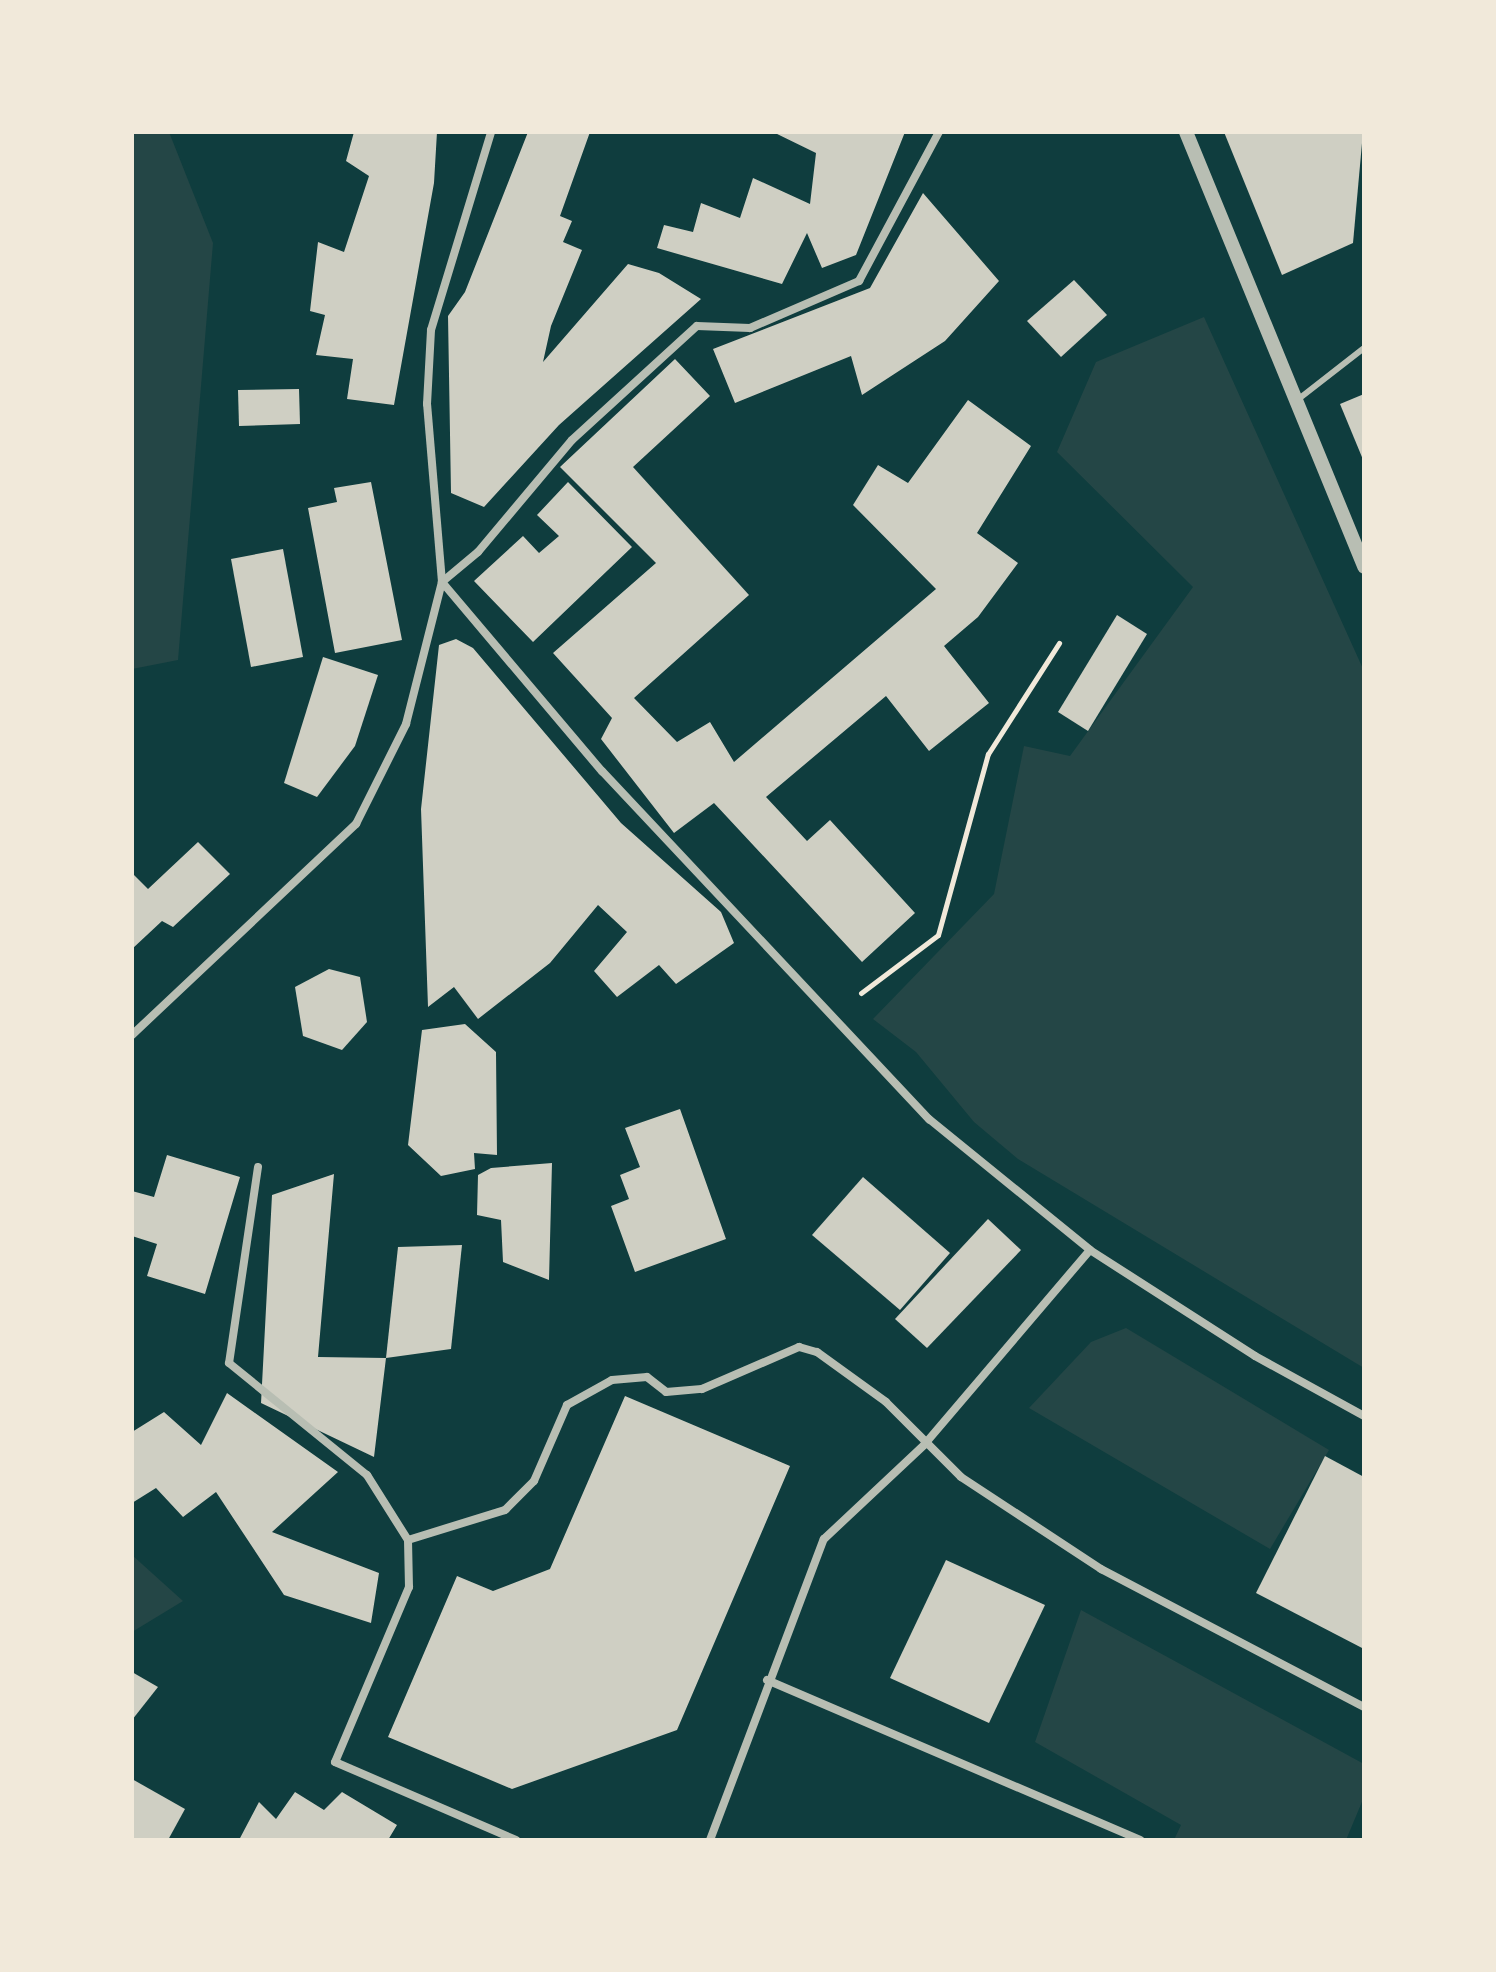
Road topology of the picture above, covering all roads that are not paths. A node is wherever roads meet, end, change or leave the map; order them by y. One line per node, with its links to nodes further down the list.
1 (491, 132): 7 (street)
2 (939, 132): 7 (street)
3 (1186, 132): 5 (street)
4 (1364, 348): 5 (lane)
5 (1296, 401): 6 (street)
6 (1364, 567)
7 (442, 582): 8 (street); 10 (street)
8 (132, 1035)
9 (258, 1167): 13 (street)
10 (1090, 1250): 11 (street); 12 (street)
11 (1364, 1416)
12 (924, 1445): 13 (street); 14 (street); 15 (street)
13 (408, 1540): 16 (street)
14 (767, 1680): 17 (street); 18 (street)
15 (1364, 1707)
16 (516, 1840)
17 (710, 1840)
18 (1140, 1840)

